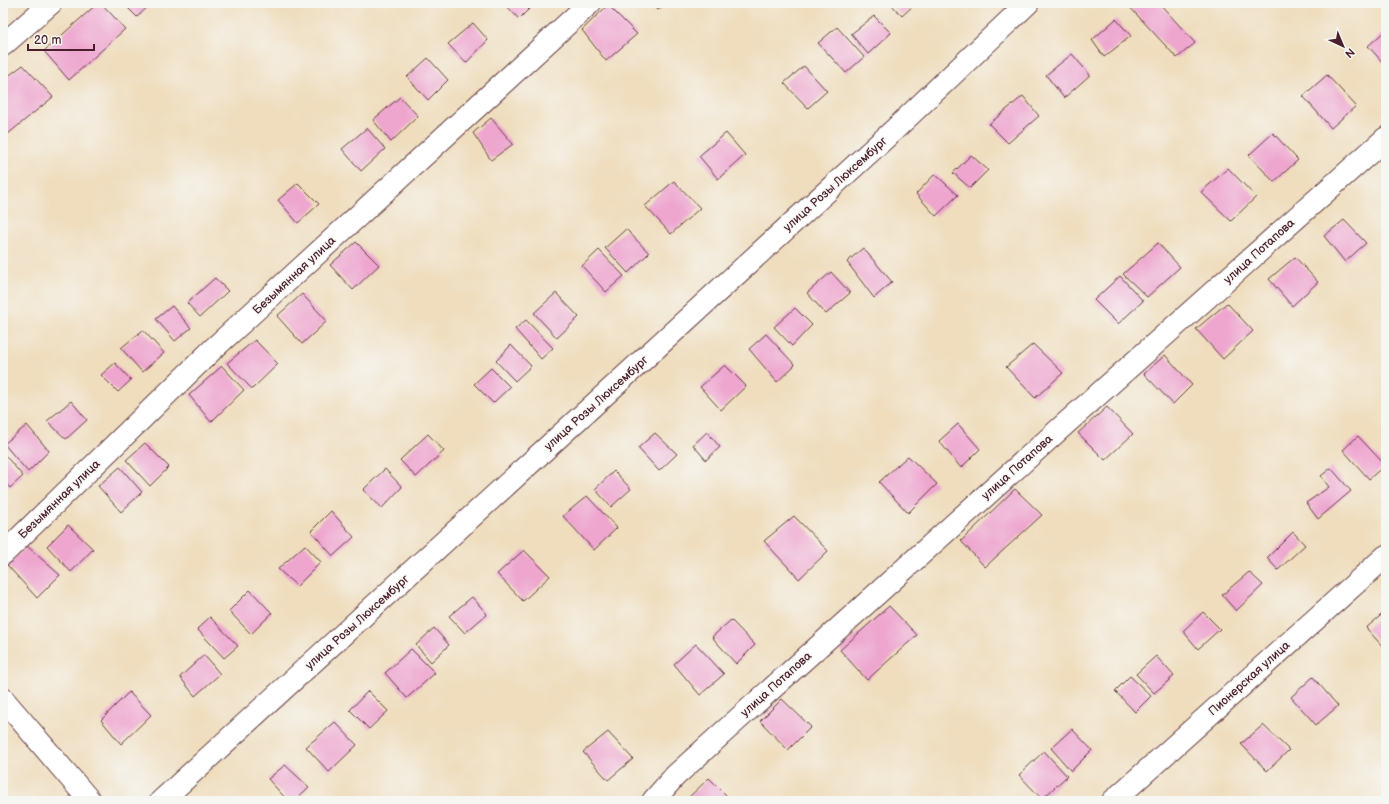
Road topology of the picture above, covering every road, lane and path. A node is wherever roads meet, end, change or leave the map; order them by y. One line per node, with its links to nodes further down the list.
1 (52, 3): 4 (street)
2 (590, 3): 6 (street, Безымянная улица)
3 (1028, 3): 10 (street, улица Розы Люксембург)
4 (3, 45)
5 (1386, 138): 11 (street, улица Потапова)
6 (3, 554)
7 (1386, 556): 12 (street, Пионерская улица)
8 (3, 699): 9 (street)
9 (90, 801)
10 (161, 801)
11 (653, 801)
12 (1113, 801)

